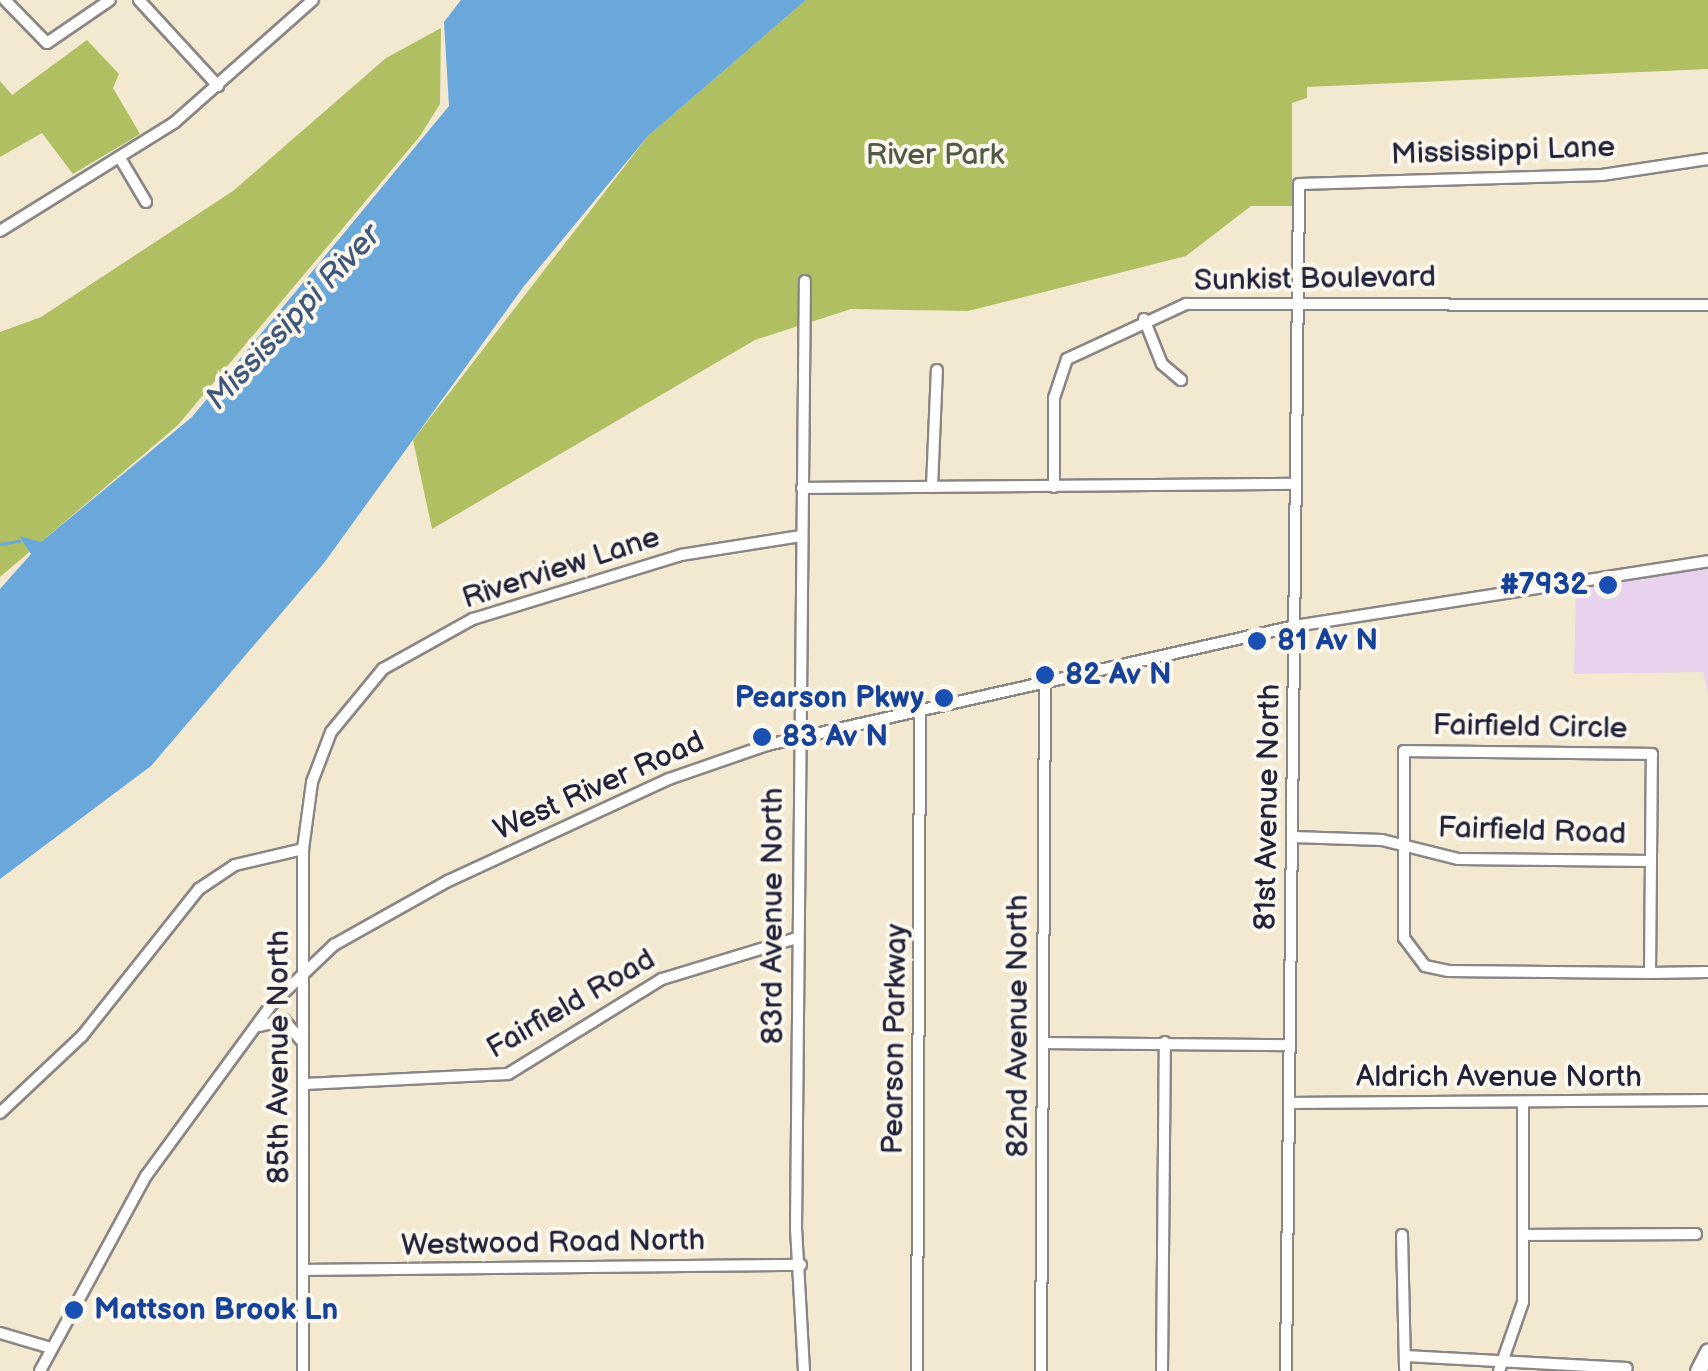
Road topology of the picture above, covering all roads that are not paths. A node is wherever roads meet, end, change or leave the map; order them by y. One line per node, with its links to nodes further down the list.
1 (4, 0): 2 (street)
2 (110, 0)
3 (139, 0): 5 (street)
4 (313, 0): 5 (street)
5 (218, 86): 6 (street)
6 (120, 158): 9 (street); 10 (street)
7 (1708, 159): 8 (street, Mississippi Lane)
8 (1299, 184): 12 (street, 81st Avenue North)
9 (146, 202)
10 (0, 231)
11 (806, 281): 19 (street, 83rd Avenue North)
12 (1297, 299): 13 (street, Sunkist Boulevard); 14 (street, Sunkist Boulevard); 17 (street, 81st Avenue North)
13 (1708, 305)
14 (1144, 319): 16 (street); 18 (street, Sunkist Boulevard)
15 (937, 370): 20 (street)
16 (1180, 380)
17 (1296, 484): 18 (street); 23 (street, 81st Avenue North)
18 (1054, 487): 20 (street)
19 (802, 488): 20 (street); 21 (street, 83rd Avenue North)
20 (932, 488)
21 (801, 536): 26 (street, 83rd Avenue North); 27 (street, Riverview Lane)
22 (1708, 561): 23 (street, West River Road)
23 (1295, 626): 24 (street, West River Road); 28 (street, 81st Avenue North)
24 (1044, 681): 25 (street, West River Road); 38 (street, 82nd Avenue North)
25 (920, 708): 26 (street, West River Road); 61 (street, Pearson Parkway)
26 (799, 737): 32 (street, 83rd Avenue North); 33 (street, West River Road)
27 (323, 746): 30 (street, 85th Avenue North)
28 (1293, 837): 29 (street, Fairfield Road); 39 (street, 81st Avenue North)
29 (1404, 846): 31 (street, Fairfield Road); 31 (street, Fairfield Circle); 35 (street)
30 (303, 849): 33 (street, 85th Avenue North); 45 (street)
31 (1651, 861): 35 (street, Fairfield Circle)
32 (797, 938): 41 (street, Fairfield Road); 49 (street, 83rd Avenue North)
33 (303, 968): 36 (street, West River Road); 40 (street, 85th Avenue North)
34 (1708, 972): 35 (street)
35 (1650, 973)
36 (254, 1030): 40 (street); 52 (street, West River Road)
37 (1164, 1042): 38 (street); 39 (street); 63 (street)
38 (1042, 1043): 62 (street, 82nd Avenue North)
39 (1290, 1044): 44 (street, 81st Avenue North)
40 (303, 1045): 41 (street, 85th Avenue North)
41 (305, 1084): 50 (street, 85th Avenue North)
42 (1708, 1100): 43 (street, Aldrich Avenue North)
43 (1523, 1102): 44 (street, Aldrich Avenue North); 47 (street)
44 (1290, 1103): 64 (street, 81st Avenue North)
45 (0, 1113)
46 (1696, 1234): 47 (street)
47 (1523, 1235): 55 (street)
48 (1402, 1236): 54 (street)
49 (801, 1266): 50 (street, Westwood Road North); 60 (street, 83rd Avenue North)
50 (304, 1270): 59 (street, 85th Avenue North)
51 (0, 1333): 52 (street)
52 (51, 1348): 58 (street, West River Road)
53 (1708, 1351): 65 (highway)
54 (1406, 1356): 55 (street); 57 (street)
55 (1501, 1368): 56 (street)
56 (1627, 1368)
57 (1406, 1369)
58 (40, 1371)
59 (303, 1371)
60 (804, 1371)
61 (917, 1371)
62 (1041, 1371)
63 (1162, 1371)
64 (1286, 1371)
65 (1698, 1371)

